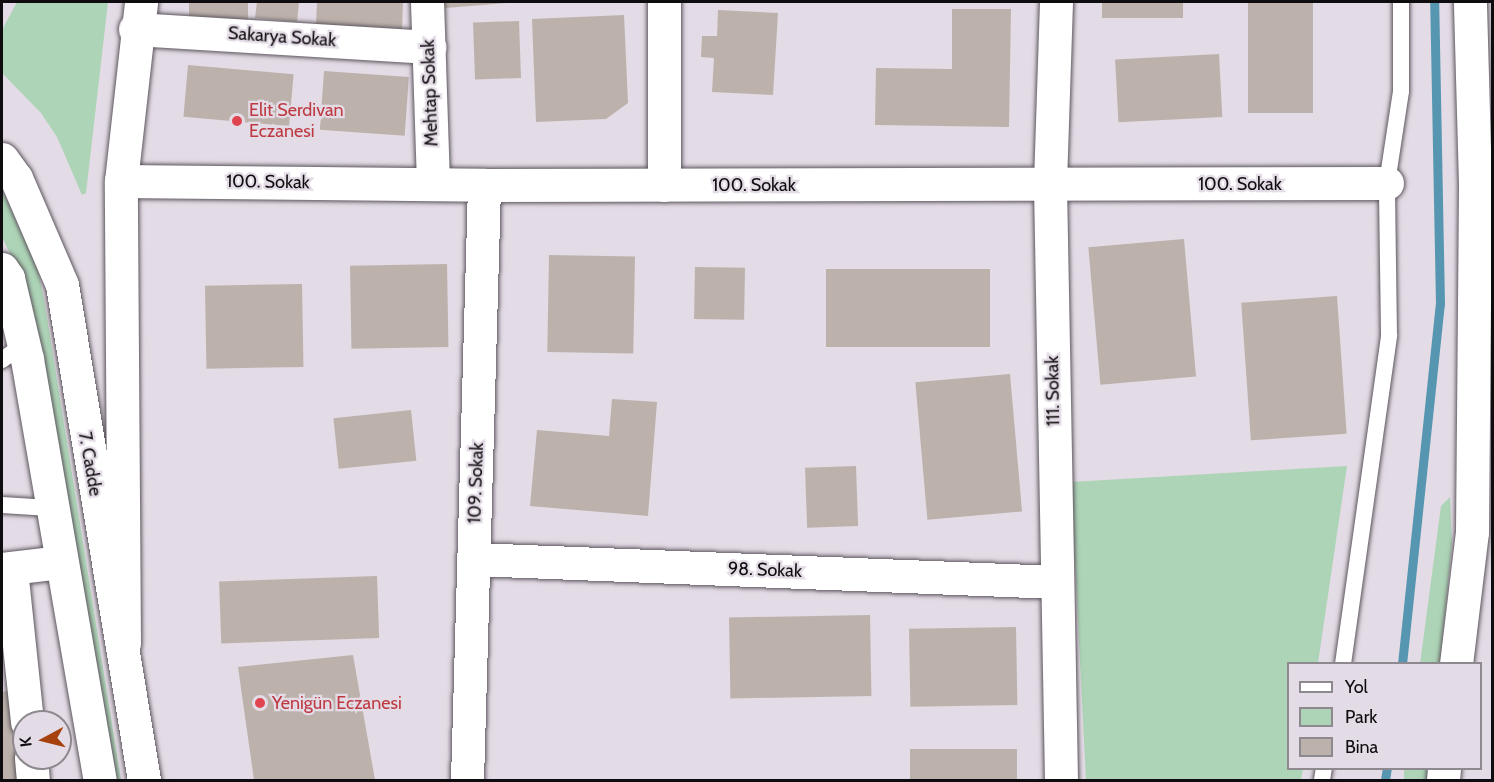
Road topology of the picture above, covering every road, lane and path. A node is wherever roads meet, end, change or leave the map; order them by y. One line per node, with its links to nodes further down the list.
1 (427, 2): 7 (street, Mehtap Sokak)
2 (664, 2): 13 (street)
3 (1056, 2): 14 (street, 111. Sokak)
4 (1401, 2): 10 (lane)
5 (1470, 2): 15 (street)
6 (138, 15): 7 (street, Sakarya Sokak); 9 (street)
7 (429, 47): 11 (street, Mehtap Sokak)
8 (2, 159): 25 (street, 7. Cadde)
9 (121, 181): 11 (street, 100. Sokak); 25 (street)
10 (1387, 183): 14 (street, 100. Sokak); 26 (lane)
11 (433, 184): 12 (street, 100. Sokak)
12 (484, 185): 13 (street, 100. Sokak); 21 (street, 109. Sokak)
13 (664, 185): 14 (street, 100. Sokak)
14 (1050, 185): 24 (street, 111. Sokak)
15 (1484, 185): 20 (street)
16 (2, 269): 17 (street)
17 (13, 352): 19 (street)
18 (2, 505): 19 (lane)
19 (50, 508): 22 (street)
20 (1482, 532): 27 (street)
21 (474, 559): 24 (street, 98. Sokak); 31 (street, 109. Sokak)
22 (60, 562): 23 (street); 29 (street)
23 (6, 569): 28 (street)
24 (1056, 582): 32 (street, 111. Sokak)
25 (124, 643): 30 (street, 7. Cadde)
26 (1343, 662)
27 (1456, 662)
28 (25, 710)
29 (100, 780)
30 (144, 780)
31 (467, 780)
32 (1061, 780)

